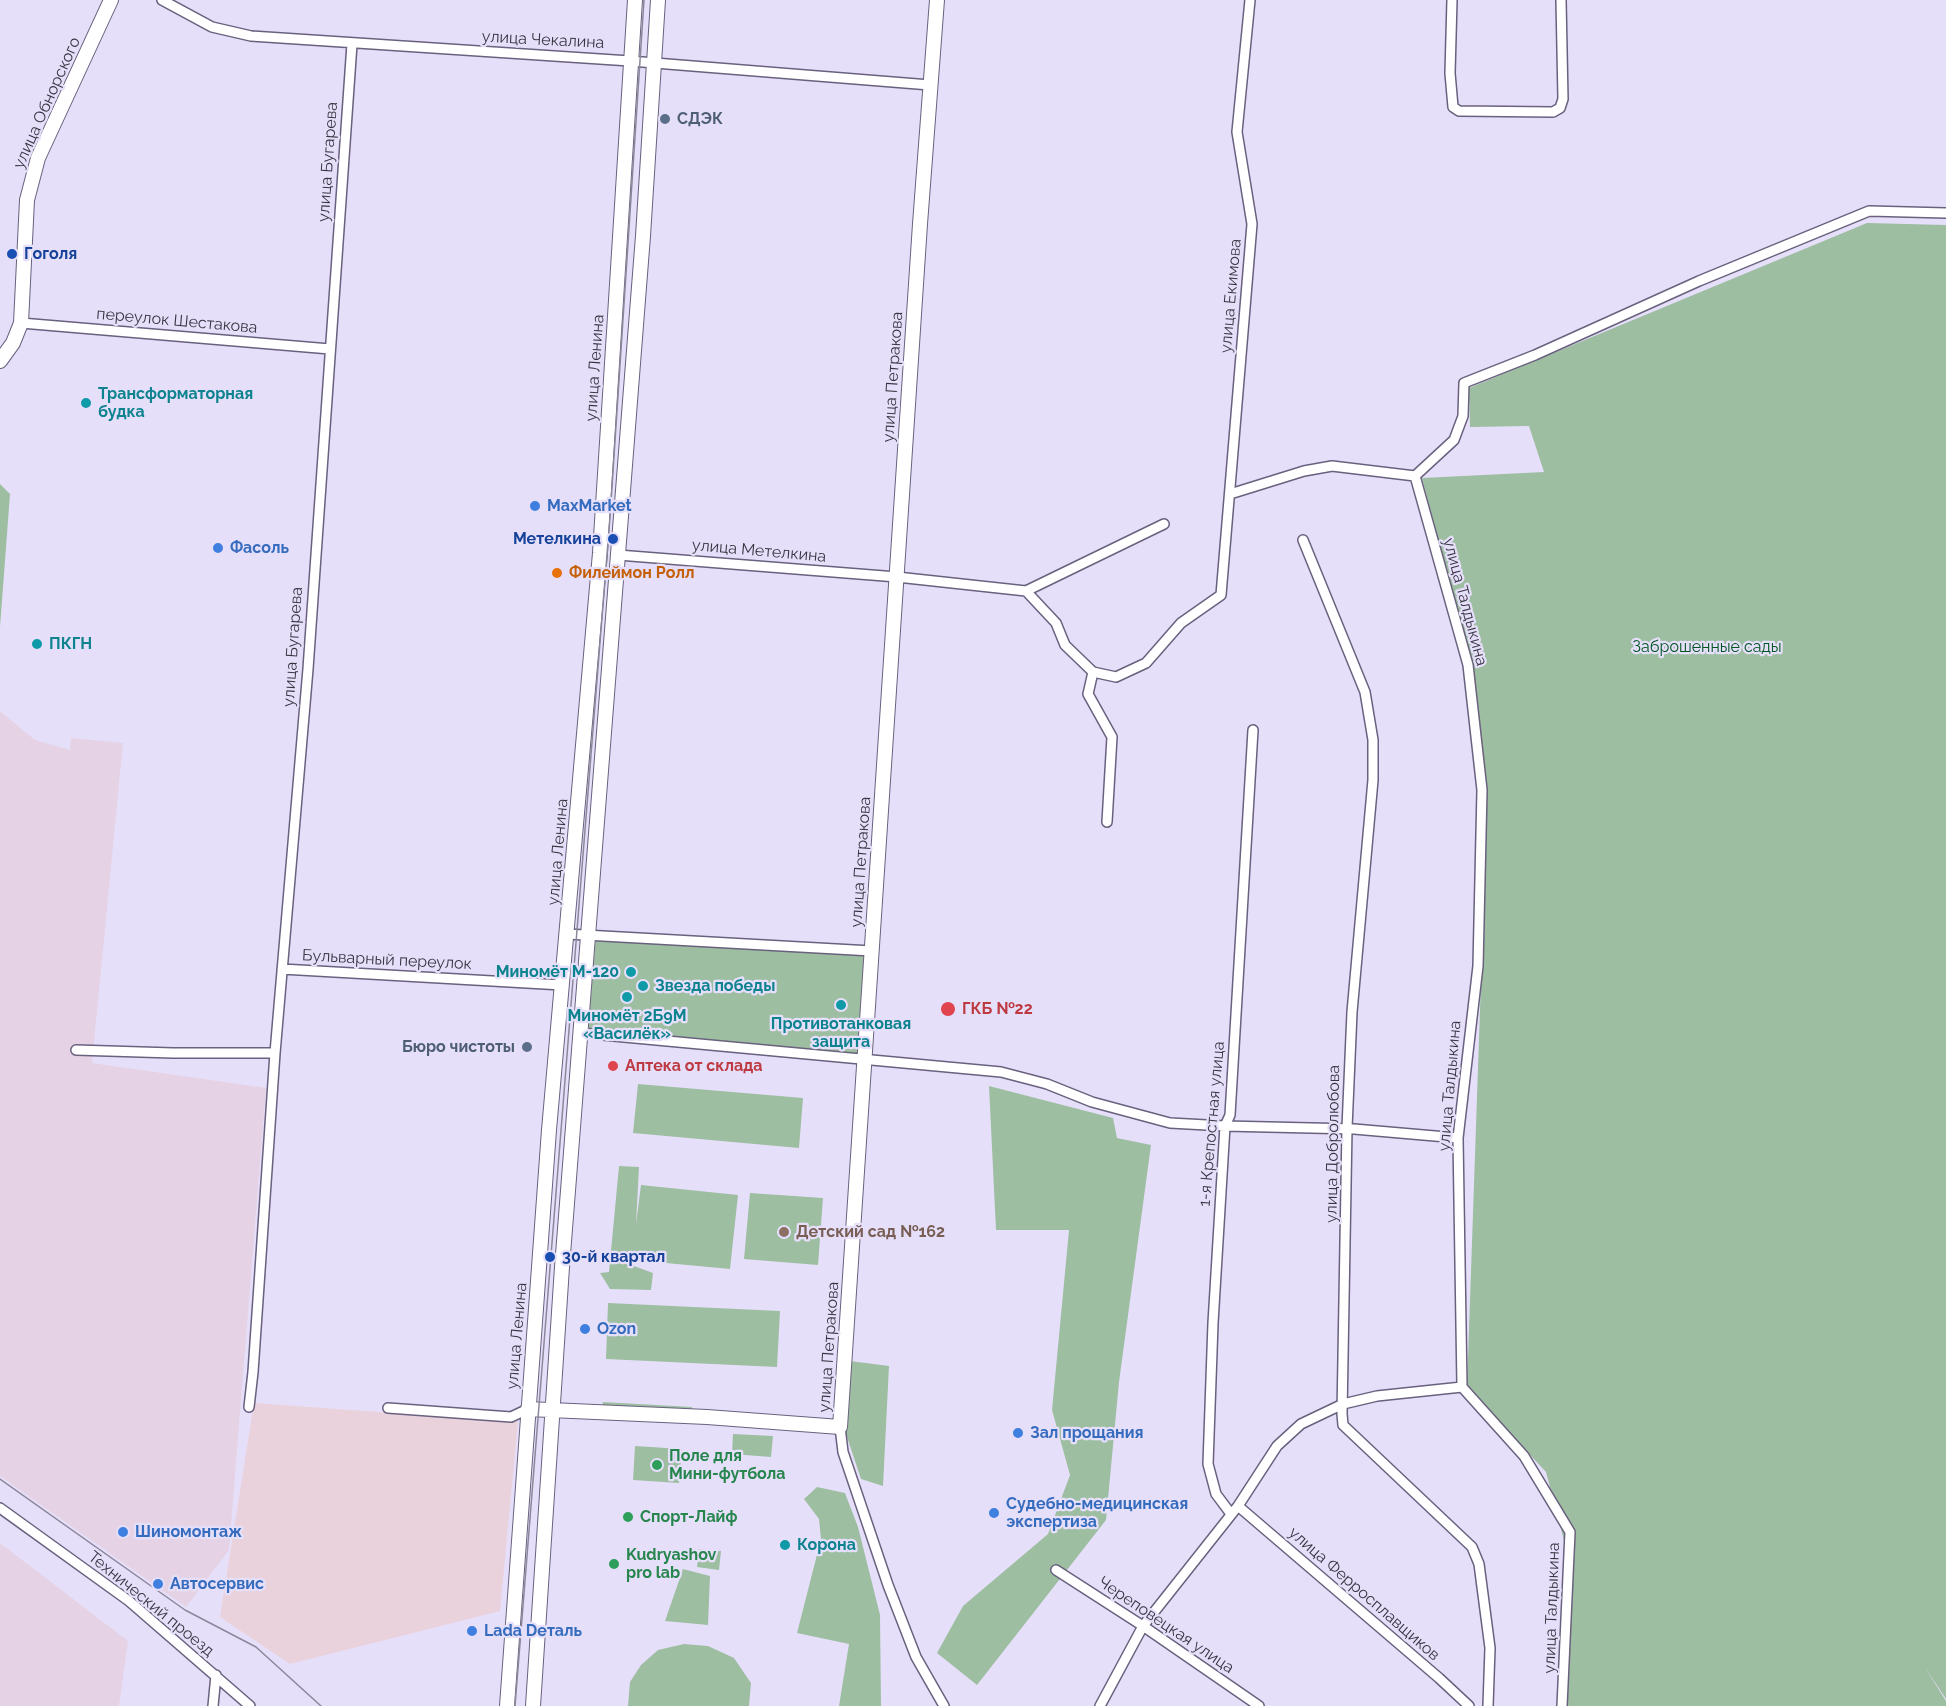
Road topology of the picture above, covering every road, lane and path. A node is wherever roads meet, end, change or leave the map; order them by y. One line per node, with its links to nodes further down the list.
1 (111, 0): 14 (main road, улица Обнорского)
2 (162, 0): 9 (street, улица Чекалина)
3 (635, 0): 10 (main road, улица Ленина)
4 (658, 0): 11 (main road)
5 (937, 0): 12 (main road, улица Петракова)
6 (1250, 0): 18 (street, улица Екимова)
7 (1452, 0): 8 (street)
8 (1561, 0)
9 (352, 44): 10 (street, улица Чекалина); 15 (street, улица Бугарева)
10 (630, 61): 11 (street, улица Чекалина); 27 (main road, улица Ленина)
11 (654, 63): 12 (street, улица Чекалина); 21 (main road)
12 (930, 85): 22 (main road, улица Петракова)
13 (1946, 213): 17 (street)
14 (21, 323): 15 (street, переулок Шестакова); 16 (main road, улица Обнорского)
15 (330, 349): 30 (street, улица Бугарева)
16 (0, 361)
17 (1415, 476): 18 (street); 38 (street, улица Талдыкина)
18 (1230, 494): 24 (street, улица Екимова)
19 (1164, 524): 23 (street)
20 (1304, 540): 37 (street, улица Добролюбова)
21 (618, 555): 22 (street, улица Метелкина); 28 (main road)
22 (897, 577): 23 (street, улица Метелкина); 29 (main road, улица Петракова)
23 (1026, 591): 24 (street)
24 (1093, 672): 26 (street)
25 (1253, 730): 36 (street, 1-я Крепостная улица)
26 (1107, 822)
27 (567, 934): 28 (street); 31 (main road, улица Ленина)
28 (590, 935): 29 (street); 32 (main road)
29 (872, 951): 35 (main road, улица Петракова)
30 (282, 969): 31 (street, Бульварный переулок); 34 (street, улица Бугарева)
31 (562, 984): 43 (main road, улица Ленина)
32 (581, 1033): 35 (street); 44 (main road)
33 (76, 1050): 34 (street)
34 (275, 1053): 41 (street, улица Бугарева)
35 (864, 1059): 36 (street); 45 (main road, улица Петракова)
36 (1226, 1126): 37 (street); 48 (street, 1-я Крепостная улица)
37 (1347, 1128): 38 (street); 40 (street, улица Добролюбова)
38 (1458, 1138): 39 (street, улица Талдыкина)
39 (1462, 1387): 40 (street); 61 (street, улица Талдыкина)
40 (1343, 1404): 46 (street); 60 (street, улица Добролюбова)
41 (249, 1407)
42 (388, 1408): 43 (street)
43 (528, 1409): 44 (main road); 54 (main road, улица Ленина)
44 (553, 1409): 45 (main road); 55 (main road)
45 (840, 1427): 56 (street, улица Петракова)
46 (1238, 1506): 48 (street); 59 (street, улица Ферросплавщиков)
47 (0, 1508): 51 (street, Технический проезд)
48 (1230, 1514): 50 (street)
49 (1056, 1570): 50 (street, Череповецкая улица)
50 (1143, 1626): 57 (street); 58 (street, Череповецкая улица)
51 (216, 1675): 52 (street); 53 (street, Технический проезд)
52 (213, 1706)
53 (250, 1706)
54 (507, 1706)
55 (533, 1706)
56 (944, 1706)
57 (1100, 1706)
58 (1259, 1706)
59 (1469, 1706)
60 (1488, 1706)
61 (1562, 1706)

